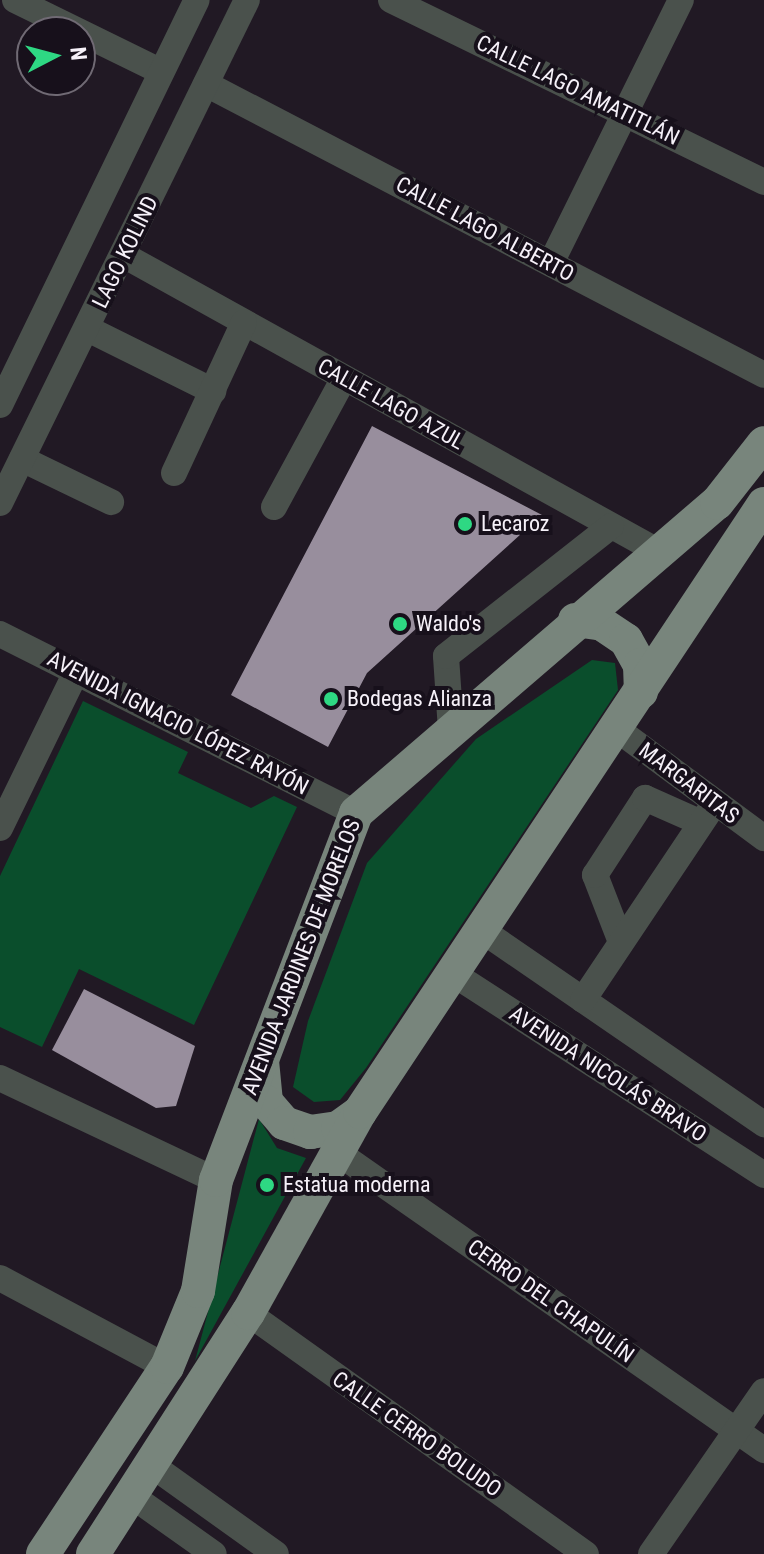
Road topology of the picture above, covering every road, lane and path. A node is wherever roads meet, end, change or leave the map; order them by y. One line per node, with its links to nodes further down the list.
1 (4, 0): 7 (street)
2 (15, 0): 8 (street)
3 (197, 0): 8 (street, LAGO KOLIND)
4 (247, 0): 9 (street, LAGO KOLIND)
5 (391, 0): 10 (street, CALLE LAGO AMATITLÁN)
6 (681, 0): 10 (street)
7 (0, 8)
8 (160, 71): 11 (street, LAGO KOLIND)
9 (206, 84): 12 (street, LAGO KOLIND); 15 (street, CALLE LAGO ALBERTO)
10 (625, 112): 13 (street, CALLE LAGO AMATITLÁN); 15 (street)
11 (125, 151): 12 (street); 21 (street, LAGO KOLIND)
12 (164, 172): 14 (street, LAGO KOLIND)
13 (764, 182)
14 (125, 256): 16 (street, CALLE LAGO AZUL); 17 (street, LAGO KOLIND)
15 (551, 263): 18 (street, CALLE LAGO ALBERTO)
16 (244, 322): 19 (street, CALLE LAGO AZUL); 20 (street)
17 (88, 329): 20 (street); 23 (street, LAGO KOLIND)
18 (764, 375)
19 (344, 378): 28 (street); 29 (street, CALLE LAGO AZUL)
20 (213, 391): 24 (street)
21 (0, 405)
22 (764, 443): 30 (main road, AVENIDA JARDINES DE MORELOS)
23 (22, 459): 25 (street); 26 (street, LAGO KOLIND)
24 (174, 473)
25 (111, 502)
26 (0, 503)
27 (764, 504): 34 (main road)
28 (274, 507)
29 (611, 526): 30 (street, CALLE LAGO AZUL); 36 (street)
30 (659, 552): 31 (main road, AVENIDA JARDINES DE MORELOS)
31 (575, 620): 34 (main road); 36 (main road, AVENIDA JARDINES DE MORELOS)
32 (0, 634): 33 (street, AVENIDA IGNACIO LÓPEZ RAYÓN)
33 (76, 672): 38 (street, AVENIDA IGNACIO LÓPEZ RAYÓN); 39 (street)
34 (641, 692): 35 (main road)
35 (614, 727): 37 (street, MARGARITAS); 41 (main road)
36 (451, 730): 38 (main road, AVENIDA JARDINES DE MORELOS)
37 (707, 812): 40 (street, MARGARITAS); 42 (street); 42 (street)
38 (356, 813): 45 (main road, AVENIDA JARDINES DE MORELOS)
39 (0, 828)
40 (764, 838)
41 (480, 929): 43 (main road); 44 (street, AVENIDA NICOLÁS BRAVO)
42 (621, 942): 44 (street)
43 (452, 973): 47 (main road); 50 (street, AVENIDA NICOLÁS BRAVO)
44 (583, 1000): 48 (street, AVENIDA NICOLÁS BRAVO)
45 (263, 1049): 47 (main road); 51 (main road, AVENIDA JARDINES DE MORELOS)
46 (0, 1078): 51 (street)
47 (360, 1112): 49 (main road)
48 (764, 1124)
49 (337, 1152): 53 (main road); 56 (street, CERRO DEL CHAPULÍN)
50 (764, 1175)
51 (216, 1180): 54 (main road, AVENIDA JARDINES DE MORELOS)
52 (0, 1278): 54 (street)
53 (248, 1313): 58 (main road); 64 (street, CALLE CERRO BOLUDO)
54 (167, 1367): 60 (main road, AVENIDA JARDINES DE MORELOS)
55 (764, 1391): 56 (street)
56 (736, 1430): 57 (street, CERRO DEL CHAPULÍN); 65 (street)
57 (764, 1450)
58 (153, 1466): 59 (main road); 63 (street)
59 (132, 1496): 61 (main road); 62 (street)
60 (43, 1554)
61 (93, 1554)
62 (214, 1554)
63 (276, 1554)
64 (586, 1554)
65 (651, 1554)

